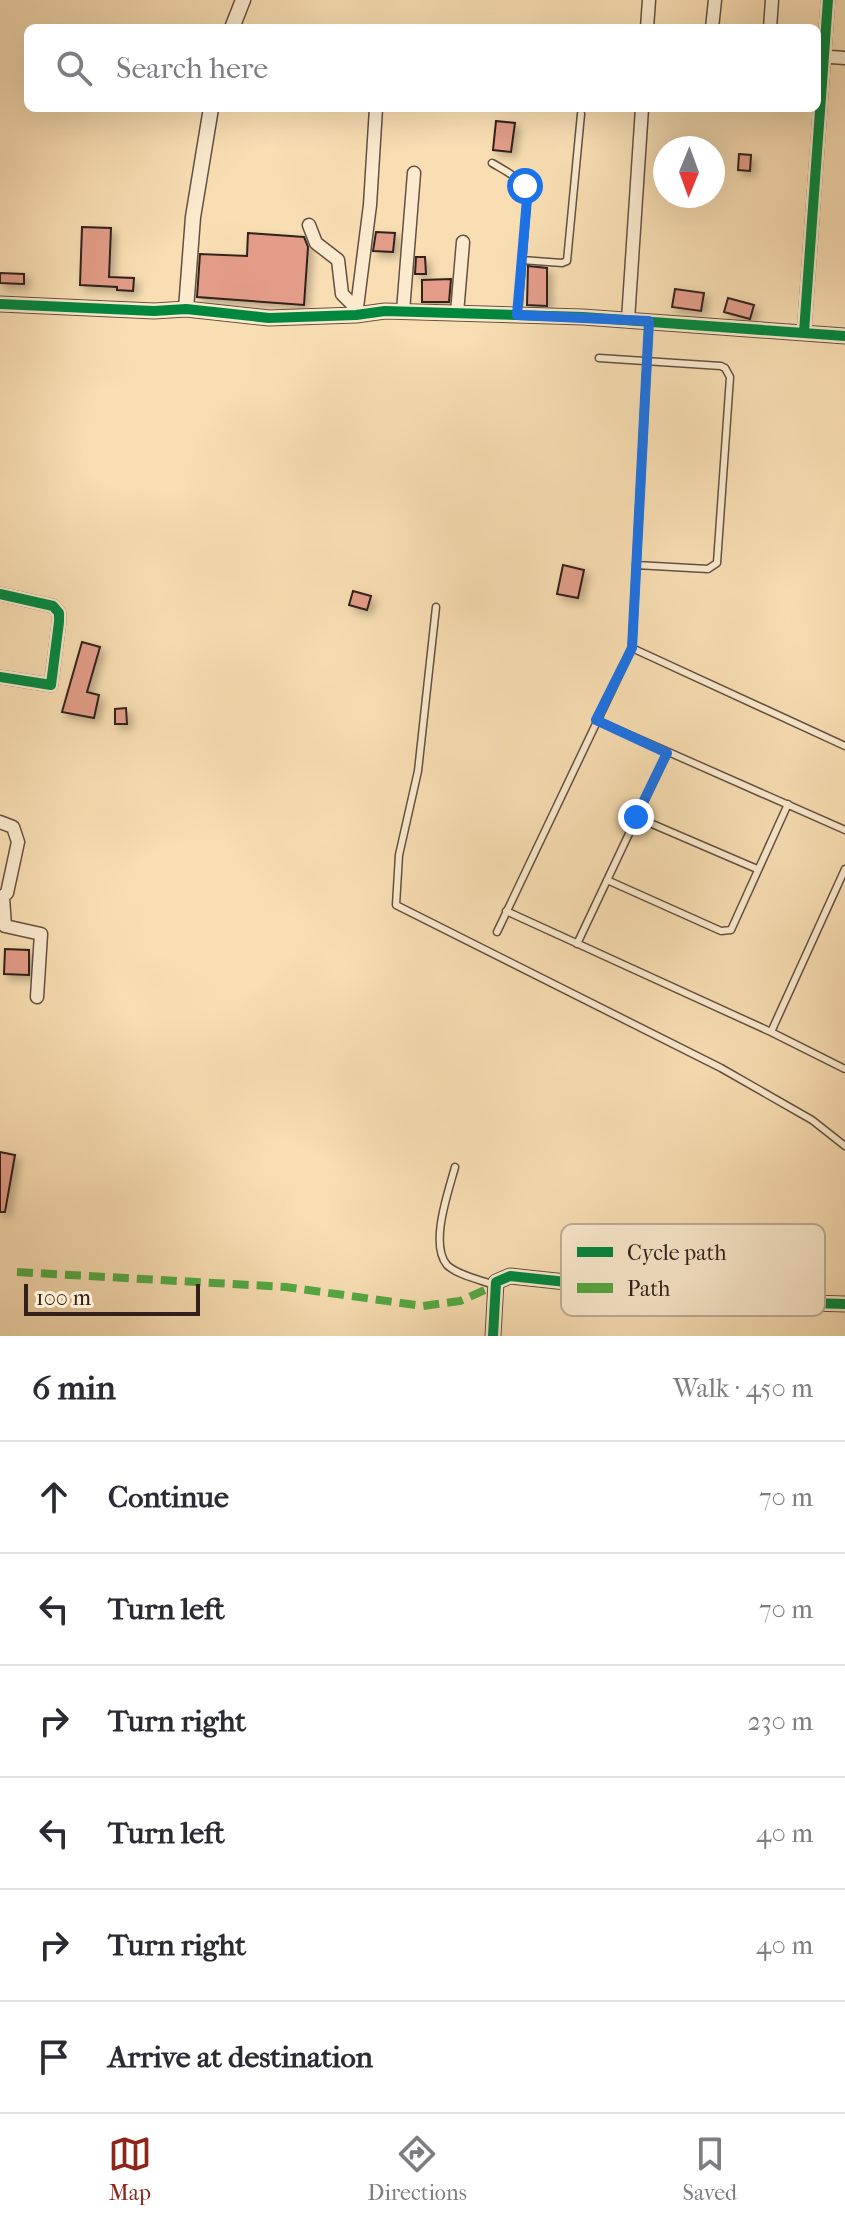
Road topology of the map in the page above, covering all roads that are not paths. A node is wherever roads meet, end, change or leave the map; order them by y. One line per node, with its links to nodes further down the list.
1 (243, 0): 6 (street)
2 (649, 0): 7 (street)
3 (715, 0): 8 (street)
4 (772, 0): 9 (street)
5 (828, 0): 10 (street)
6 (234, 24)
7 (647, 24)
8 (712, 24)
9 (770, 24)
10 (821, 49)
11 (821, 56): 12 (street)
12 (845, 58)
13 (210, 112): 24 (street)
14 (376, 112): 26 (street)
15 (642, 112): 29 (street)
16 (817, 112): 31 (street)
17 (581, 114): 22 (lane)
18 (492, 163): 22 (lane)
19 (414, 173): 25 (street)
20 (309, 225): 26 (street)
21 (463, 242): 27 (street)
22 (522, 260): 28 (lane)
23 (0, 304): 24 (street)
24 (186, 309): 26 (street)
25 (403, 311): 26 (street); 27 (street)
26 (357, 312)
27 (457, 313): 28 (street)
28 (517, 315): 29 (street)
29 (628, 320): 30 (street)
30 (649, 321): 31 (street); 34 (lane)
31 (804, 332): 32 (street)
32 (845, 336)
33 (599, 358): 34 (lane)
34 (647, 363): 35 (lane); 35 (lane)
35 (636, 565): 38 (lane)
36 (0, 594): 39 (street)
37 (436, 607): 57 (lane)
38 (632, 648): 40 (lane); 41 (lane)
39 (0, 677)
40 (596, 720): 42 (lane); 51 (lane)
41 (845, 746)
42 (667, 753): 43 (lane); 44 (lane)
43 (788, 804): 46 (lane); 47 (lane)
44 (636, 817): 47 (lane); 49 (lane)
45 (0, 822): 50 (street)
46 (845, 830)
47 (757, 869): 49 (lane)
48 (845, 869): 55 (lane)
49 (607, 880): 53 (lane)
50 (2, 898): 54 (street)
51 (506, 911): 52 (lane); 53 (lane)
52 (497, 932)
53 (577, 944): 55 (lane)
54 (37, 997)
55 (771, 1032): 56 (lane)
56 (845, 1069)
57 (845, 1146)
58 (455, 1167): 60 (lane)
59 (561, 1281): 60 (street)
60 (496, 1285): 63 (street)
61 (825, 1303): 62 (street)
62 (845, 1304)
63 (493, 1336)

